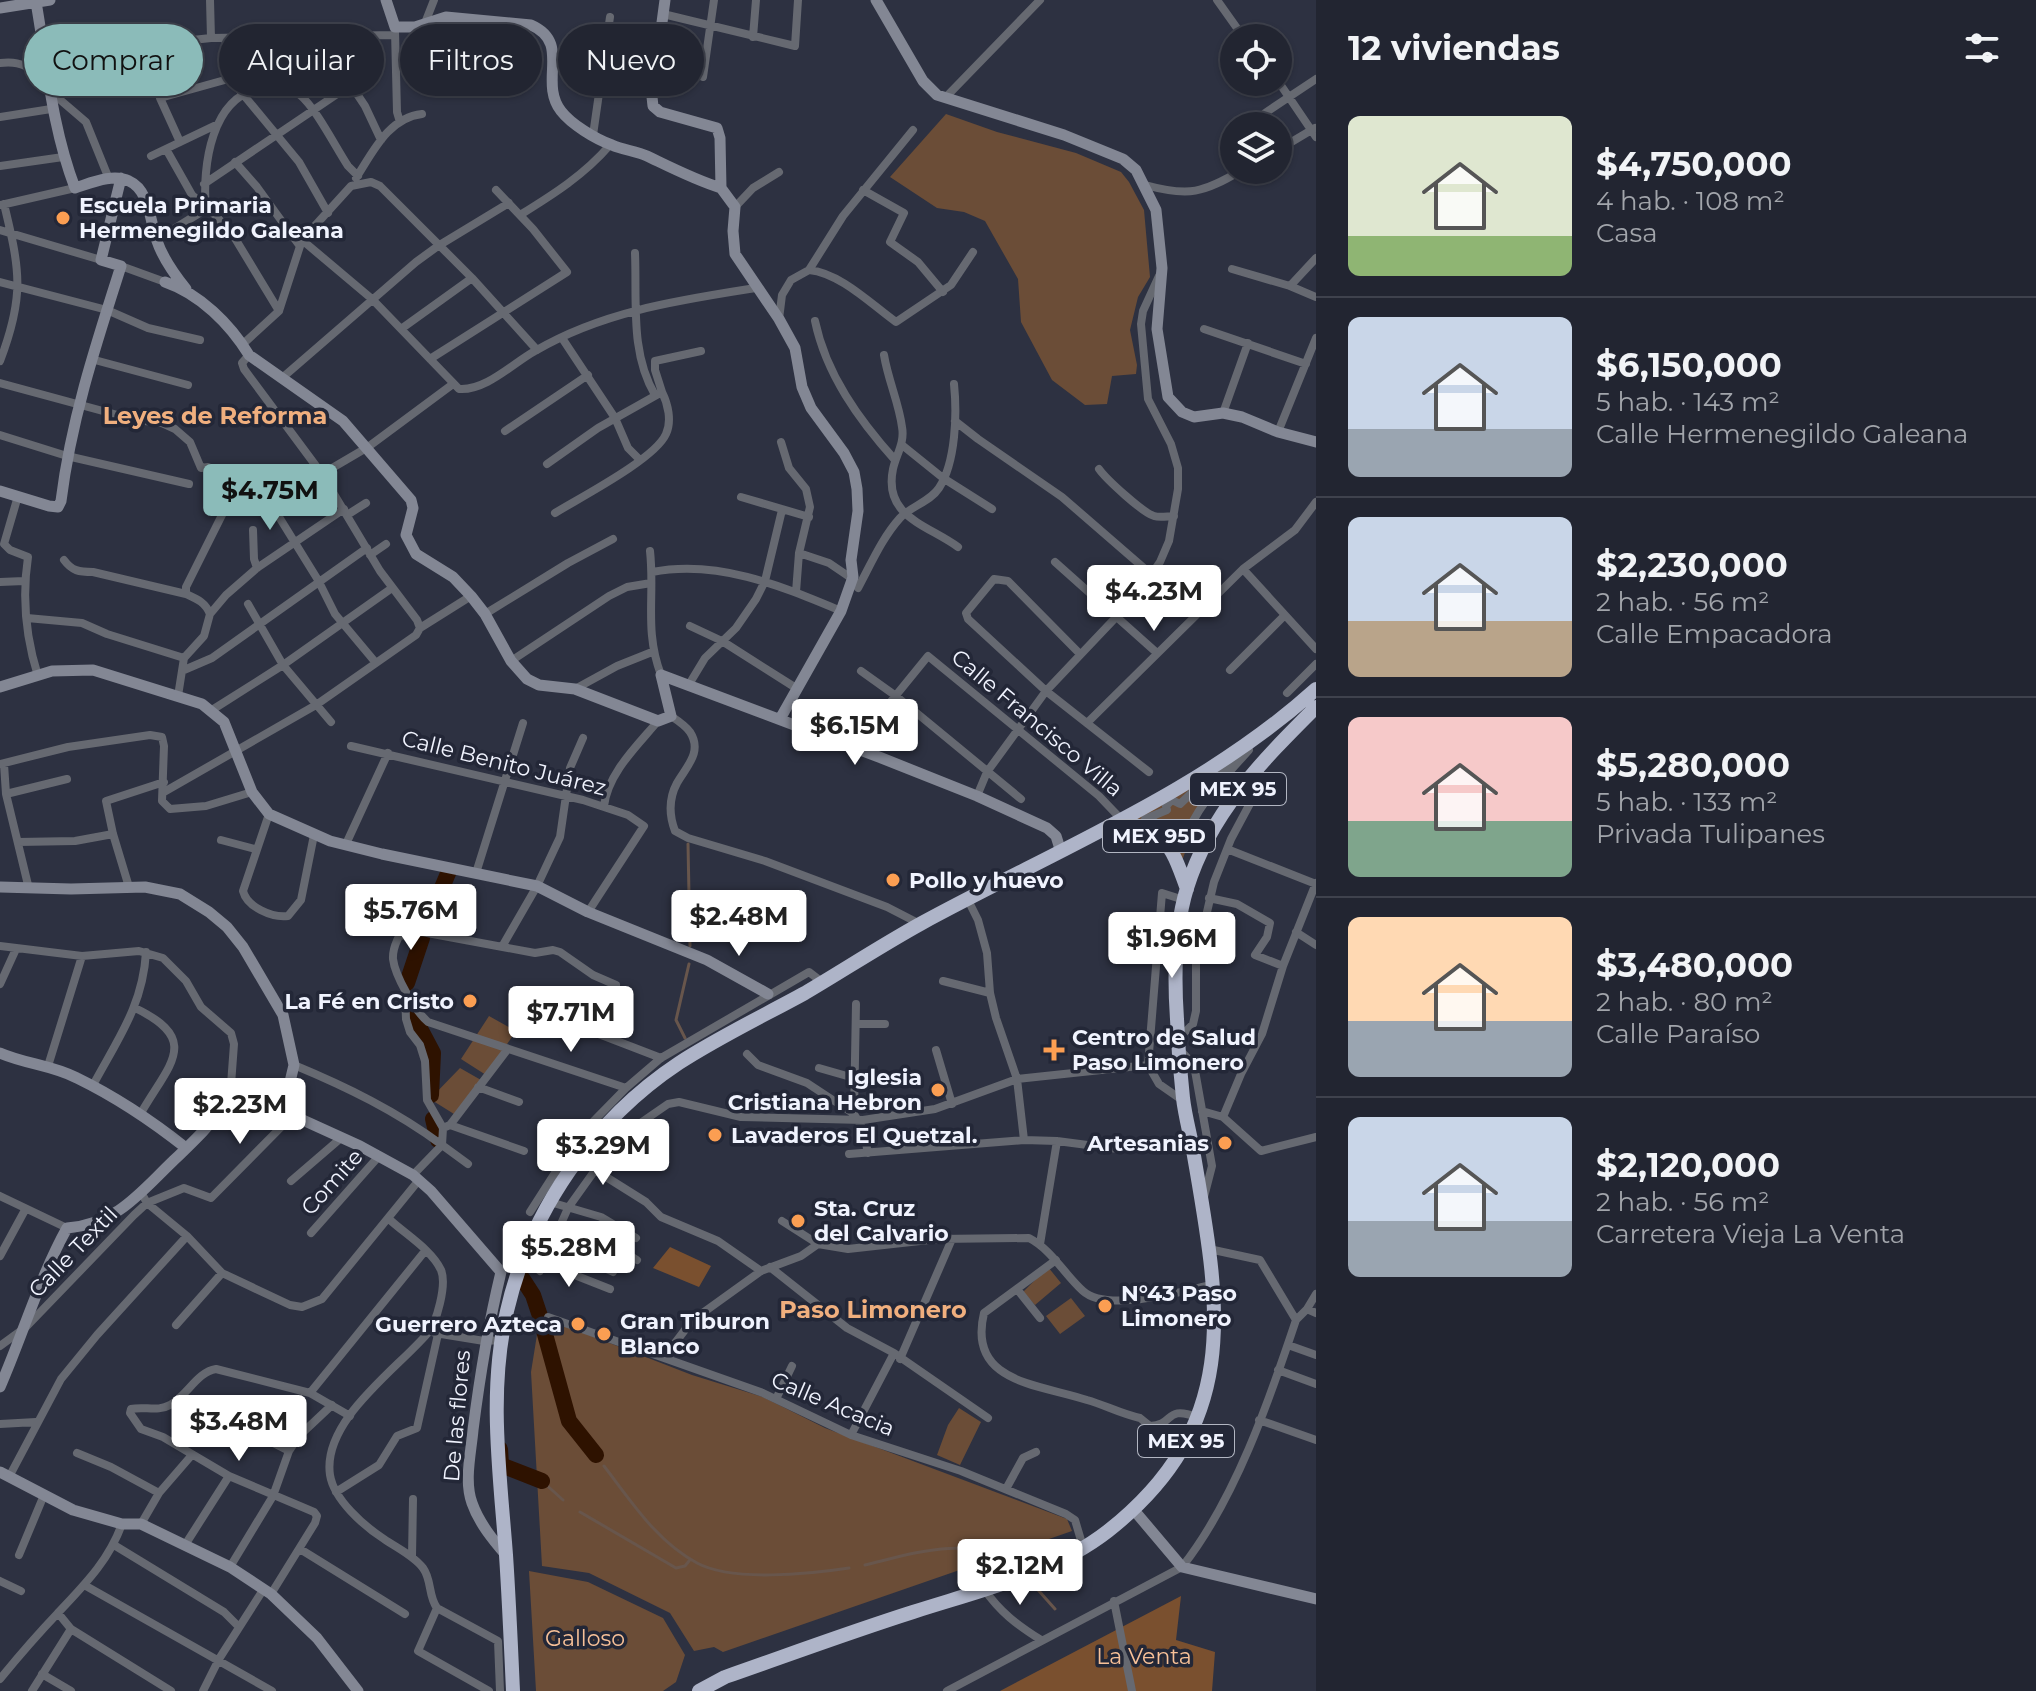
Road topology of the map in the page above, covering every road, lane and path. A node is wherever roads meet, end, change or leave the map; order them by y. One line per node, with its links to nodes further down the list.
1 (50, 0): 12 (street)
2 (210, 0): 24 (street)
3 (386, 0): 22 (street)
4 (434, 0): 17 (street)
5 (665, 0): 15 (street)
6 (714, 0): 20 (street)
7 (756, 0): 23 (street)
8 (798, 0): 23 (street)
9 (876, 0): 40 (street)
10 (1217, 0): 19 (street)
11 (1040, 1): 40 (street)
12 (36, 2): 13 (street); 18 (street)
13 (14, 3): 14 (street)
14 (0, 8)
15 (663, 14): 20 (street); 70 (street)
16 (610, 17): 52 (street)
17 (425, 23): 22 (street); 52 (street)
18 (40, 24)
19 (1236, 24)
20 (711, 26): 23 (street); 29 (street)
21 (384, 31): 22 (street)
22 (395, 31): 47 (street)
23 (753, 37)
24 (211, 38): 25 (street); 26 (street)
25 (219, 38)
26 (203, 39)
27 (0, 63): 28 (street)
28 (24, 64)
29 (704, 71)
30 (1316, 79): 41 (street)
31 (219, 82): 39 (street)
32 (50, 96): 42 (street)
33 (56, 96): 64 (street)
34 (243, 96): 48 (street)
35 (245, 96): 51 (street)
36 (300, 96): 43 (street)
37 (334, 96): 43 (street)
38 (359, 96): 53 (street)
39 (160, 98): 54 (street)
40 (945, 98): 67 (street)
41 (1291, 98): 44 (street); 50 (street)
42 (51, 109): 46 (street); 59 (street)
43 (312, 110): 51 (street); 63 (street)
44 (1267, 112)
45 (422, 114): 47 (street)
46 (0, 117)
47 (400, 122): 53 (street)
48 (218, 124): 54 (street); 66 (street)
49 (913, 130): 72 (street)
50 (1315, 132): 55 (street)
51 (278, 135): 60 (street); 77 (street)
52 (593, 135): 56 (street)
53 (381, 140): 63 (street)
54 (180, 142): 57 (street)
55 (1292, 143)
56 (610, 145): 70 (street); 78 (street)
57 (166, 149): 58 (street); 76 (street)
58 (151, 156)
59 (63, 157): 61 (street); 69 (street)
60 (235, 162): 66 (street); 82 (street)
61 (0, 166)
62 (779, 172): 75 (street)
63 (358, 176): 68 (street)
64 (115, 178): 69 (street); 81 (street); 87 (street)
65 (1220, 181): 67 (street)
66 (204, 184): 76 (street)
67 (1145, 185): 89 (street)
68 (351, 186): 77 (street); 83 (street)
69 (75, 188): 74 (street)
70 (721, 188): 75 (street)
71 (496, 190): 73 (street)
72 (863, 190): 91 (street); 99 (street)
73 (509, 203): 78 (street); 83 (street)
74 (2, 205): 80 (street)
75 (735, 207): 97 (street)
76 (206, 209): 81 (street); 104 (street)
77 (328, 213): 82 (street)
78 (520, 215): 105 (street)
79 (0, 230): 80 (street)
80 (11, 232): 87 (street); 95 (street)
81 (156, 240): 98 (street)
82 (300, 243): 101 (street); 104 (street)
83 (438, 246): 92 (street); 101 (street)
84 (973, 252): 99 (street)
85 (635, 253): 102 (street)
86 (1316, 258): 96 (street)
87 (101, 260): 88 (street)
88 (121, 266): 94 (street); 103 (street)
89 (1162, 268): 132 (street); 162 (street)
90 (1232, 269): 96 (street)
91 (809, 270): 99 (street); 106 (street)
92 (472, 278): 105 (street); 109 (street)
93 (0, 282): 95 (street)
94 (165, 282): 98 (street)
95 (19, 286): 103 (street); 111 (street)
96 (1290, 286): 100 (street)
97 (756, 288): 102 (street); 106 (street)
98 (187, 290): 116 (street)
99 (943, 292)
100 (1316, 297)
101 (372, 299): 109 (street); 125 (street)
102 (637, 309): 112 (street); 130 (street)
103 (107, 310): 114 (street); 120 (street)
104 (279, 311): 116 (street)
105 (504, 313): 117 (street); 121 (street)
106 (779, 319): 183 (street)
107 (815, 321): 144 (street)
108 (0, 327): 111 (street)
109 (401, 329): 121 (street)
110 (1204, 329): 115 (street)
111 (12, 331): 122 (street)
112 (562, 338): 117 (street); 124 (street)
113 (1316, 338): 123 (street)
114 (200, 340)
115 (1248, 343): 123 (street); 132 (street)
116 (246, 350): 125 (street); 147 (street)
117 (537, 350): 127 (street)
118 (701, 351): 130 (street)
119 (884, 355): 140 (street)
120 (91, 359): 129 (street); 131 (street)
121 (430, 359): 127 (street)
122 (0, 361)
123 (1306, 364): 136 (street)
124 (588, 375): 133 (street); 135 (street)
125 (282, 378): 141 (street)
126 (0, 383): 131 (street)
127 (453, 384): 141 (street)
128 (954, 384): 134 (street)
129 (188, 385)
130 (659, 394): 133 (street); 143 (street)
131 (78, 405): 142 (street); 150 (street)
132 (1223, 413): 136 (street)
133 (615, 418): 143 (street); 145 (street)
134 (955, 421): 148 (street); 177 (street)
135 (505, 431)
136 (1278, 432): 139 (street)
137 (0, 435): 142 (street)
138 (781, 442): 163 (street)
139 (1316, 442)
140 (902, 445): 144 (street); 148 (street)
141 (368, 447): 147 (street); 187 (street)
142 (67, 456): 149 (street); 152 (street)
143 (640, 460): 160 (street)
144 (895, 460): 161 (street)
145 (547, 464)
146 (1099, 469): 162 (street)
147 (321, 472): 156 (street); 159 (street)
148 (943, 478): 157 (street); 161 (street)
149 (189, 484)
150 (237, 485): 156 (street); 186 (street)
151 (0, 491): 152 (street)
152 (18, 496): 179 (street)
153 (741, 497): 158 (street)
154 (1316, 502): 175 (street)
155 (366, 503): 159 (street)
156 (271, 504): 166 (street)
157 (992, 509)
158 (782, 510): 163 (street); 180 (street)
159 (346, 512): 166 (street); 169 (street)
160 (555, 513)
161 (903, 515): 168 (street); 183 (street)
162 (1174, 516): 177 (street)
163 (809, 517): 171 (street)
164 (253, 530): 174 (street)
165 (613, 539): 191 (street)
166 (296, 543): 174 (street); 178 (street)
167 (386, 544): 169 (street)
168 (958, 547)
169 (368, 551): 178 (street); 184 (street)
170 (650, 551): 176 (street)
171 (799, 553): 183 (street); 185 (street)
172 (64, 560): 186 (street)
173 (1055, 562): 193 (street)
174 (257, 568): 190 (street)
175 (1243, 569): 192 (street); 202 (street)
176 (652, 572): 180 (street); 182 (street)
177 (1152, 575): 193 (street)
178 (318, 580): 195 (street); 196 (street)
179 (24, 581): 181 (street); 194 (street)
180 (765, 581): 185 (street); 199 (street)
181 (0, 582)
182 (651, 583): 201 (street); 205 (street)
183 (856, 583): 189 (street)
184 (392, 588): 196 (street); 198 (street)
185 (796, 592): 189 (street)
186 (186, 594): 190 (street)
187 (471, 596): 191 (street); 198 (street)
188 (248, 604): 195 (street)
189 (841, 611): 216 (street)
190 (210, 614): 204 (street)
191 (485, 614): 205 (street)
192 (1285, 615): 200 (street); 210 (street)
193 (1118, 616): 202 (street); 203 (street)
194 (27, 618): 204 (street); 213 (street)
195 (258, 623): 208 (street); 209 (street)
196 (342, 623): 206 (street); 208 (street)
197 (690, 626): 199 (street)
198 (420, 628): 206 (street)
199 (722, 641): 215 (street); 216 (street)
200 (1316, 649)
201 (652, 652): 212 (street); 217 (street)
202 (1157, 653): 230 (street)
203 (1080, 654): 219 (street); 219 (street)
204 (184, 658): 209 (street)
205 (511, 661): 217 (street)
206 (376, 663): 223 (street)
207 (1316, 664): 220 (street)
208 (283, 665): 223 (street); 225 (street)
209 (184, 670): 221 (street)
210 (1230, 670)
211 (861, 671): 222 (street)
212 (661, 675): 215 (street); 226 (street)
213 (38, 676): 214 (street); 221 (street)
214 (0, 684)
215 (688, 686): 227 (street)
216 (796, 688): 227 (street)
217 (575, 689): 228 (street)
218 (1316, 689): 252 (highway, MEX 95)
219 (1046, 691): 230 (street); 232 (street)
220 (1287, 693)
221 (178, 696): 225 (street)
222 (896, 696): 232 (street, Calle Francisco Villa); 235 (street); 240 (street)
223 (316, 705): 229 (street); 236 (street)
224 (1316, 707): 238 (highway, MEX 95)
225 (212, 710): 236 (street)
226 (671, 716): 228 (street); 274 (street)
227 (780, 719): 235 (street)
228 (658, 721): 250 (street)
229 (331, 722)
230 (1088, 722): 241 (street)
231 (523, 723): 243 (street)
232 (1018, 731): 240 (street); 252 (street, Calle Francisco Villa)
233 (583, 738): 248 (street)
234 (351, 746): 237 (street, Calle Benito Juárez)
235 (853, 748): 247 (street)
236 (236, 751): 244 (street); 245 (street)
237 (388, 753): 243 (street, Calle Benito Juárez); 258 (street)
238 (1261, 761): 261 (street); 269 (highway, MEX 95)
239 (2, 764): 244 (street); 246 (street)
240 (987, 772): 247 (street); 249 (street)
241 (1149, 772)
242 (67, 779): 246 (street)
243 (503, 783): 248 (street, Calle Benito Juárez); 263 (street)
244 (164, 787): 245 (street); 254 (street)
245 (252, 792): 251 (street)
246 (6, 794): 257 (street)
247 (977, 796): 262 (street)
248 (568, 797): 250 (street, Calle Benito Juárez); 265 (street)
249 (1021, 799)
250 (604, 806): 272 (street, Calle Benito Juárez)
251 (269, 814): 255 (street); 260 (street)
252 (1121, 819): 253 (highway, MEX 95)
253 (1100, 832): 262 (highway, MEX 95); 269 (highway, MEX 95D)
254 (113, 834): 257 (street); 267 (street)
255 (314, 835): 258 (street); 260 (street)
256 (221, 840): 260 (street)
257 (18, 842): 268 (street)
258 (346, 844): 263 (street)
259 (1181, 848): 259 (street)
260 (255, 849)
261 (1227, 849): 264 (street); 270 (street)
262 (1061, 852): 271 (highway, MEX 95)
263 (476, 873): 265 (street)
264 (1316, 883): 275 (street)
265 (537, 886): 272 (street); 277 (street)
266 (0, 887): 268 (street)
267 (129, 887): 268 (street); 302 (street)
268 (29, 889)
269 (1185, 895): 296 (highway, MEX 95); 303 (street)
270 (1209, 898): 283 (street); 296 (street)
271 (968, 900): 274 (highway, MEX 95); 289 (street)
272 (588, 912): 290 (street)
273 (411, 916): 276 (street)
274 (921, 924): 285 (highway, MEX 95)
275 (1296, 932): 278 (street); 283 (street)
276 (400, 936): 277 (street); 288 (street)
277 (503, 945): 287 (street)
278 (1316, 945)
279 (0, 946): 280 (street)
280 (16, 949): 282 (street); 286 (street)
281 (146, 952): 282 (street); 292 (street); 311 (street)
282 (82, 956): 304 (street)
283 (1283, 966): 319 (street)
284 (943, 981): 289 (street)
285 (822, 982): 290 (street); 338 (highway, MEX 95)
286 (0, 984)
287 (616, 985)
288 (405, 988): 297 (street); 320 (street)
289 (990, 993): 307 (street)
290 (768, 994): 301 (street)
291 (856, 1004): 294 (street)
292 (135, 1008): 308 (street); 316 (street)
293 (544, 1013): 301 (street)
294 (856, 1024): 295 (street); 306 (street)
295 (885, 1024)
296 (1178, 1044): 312 (highway, MEX 95); 315 (street)
297 (507, 1050): 309 (street); 310 (street)
298 (936, 1050): 314 (street)
299 (0, 1053): 304 (street)
300 (747, 1054): 318 (street)
301 (661, 1058): 310 (street)
302 (294, 1065): 317 (street); 325 (street)
303 (1148, 1065): 307 (street); 312 (street)
304 (48, 1066): 308 (street)
305 (819, 1068): 306 (street)
306 (854, 1078): 318 (street)
307 (1017, 1079): 314 (street); 323 (street)
308 (92, 1087): 316 (street)
309 (478, 1087): 313 (street); 320 (street)
310 (626, 1088): 342 (street)
311 (230, 1098): 317 (street); 326 (street)
312 (1183, 1101): 339 (highway, MEX 95)
313 (519, 1102)
314 (952, 1104): 318 (street)
315 (1202, 1111): 319 (street); 339 (street)
316 (141, 1113): 326 (street)
317 (288, 1113): 322 (street); 337 (street)
318 (856, 1117): 329 (street); 333 (street)
319 (1223, 1117): 321 (street)
320 (447, 1126): 325 (street); 328 (street)
321 (1316, 1137)
322 (341, 1138): 331 (street); 335 (street)
323 (1024, 1140): 324 (street); 329 (street)
324 (1057, 1141): 327 (street); 352 (street)
325 (442, 1145): 332 (street); 334 (street)
326 (186, 1148): 337 (street)
327 (1118, 1149)
328 (524, 1151)
329 (868, 1153): 330 (street)
330 (849, 1154)
331 (379, 1156): 334 (street); 346 (street, Comite)
332 (468, 1164)
333 (595, 1170): 340 (street); 361 (street)
334 (416, 1178): 343 (street); 375 (street, De las flores)
335 (291, 1181)
336 (0, 1196): 341 (street)
337 (144, 1199): 345 (street); 347 (street); 372 (street, Calle Textil)
338 (550, 1202): 340 (street); 374 (highway, MEX 95)
339 (1201, 1205): 353 (highway, MEX 95)
340 (568, 1208): 348 (street); 350 (street)
341 (25, 1210): 345 (street); 356 (street)
342 (530, 1212)
343 (389, 1219): 354 (street); 362 (street)
344 (782, 1221): 351 (street)
345 (67, 1228): 372 (street)
346 (311, 1233)
347 (187, 1236): 362 (street); 393 (street)
348 (636, 1238)
349 (952, 1239): 351 (street); 352 (street); 379 (street)
350 (551, 1243): 355 (street); 357 (street)
351 (818, 1244): 359 (street)
352 (1040, 1244): 358 (street)
353 (1209, 1249): 363 (highway, MEX 95); 370 (street)
354 (425, 1251): 373 (street); 385 (street)
355 (546, 1254): 360 (street); 364 (street)
356 (0, 1256)
357 (637, 1260)
358 (1056, 1260): 363 (street); 365 (street)
359 (770, 1267): 361 (street); 379 (street)
360 (540, 1271)
361 (761, 1271): 380 (street)
362 (222, 1273): 371 (street)
363 (1213, 1285): 390 (highway, MEX 95)
364 (610, 1289)
365 (1017, 1289): 369 (street); 390 (street)
366 (1316, 1294): 367 (street)
367 (1312, 1311): 370 (street)
368 (548, 1317): 380 (street, Calle Acacia)
369 (1040, 1318)
370 (1296, 1320): 376 (street)
371 (176, 1325)
372 (26, 1327): 377 (street, Calle Textil); 384 (street)
373 (434, 1333): 375 (street); 388 (street); 404 (street)
374 (502, 1340): 375 (street); 417 (highway, MEX 95)
375 (484, 1341): 417 (street, De las flores)
376 (1288, 1345): 378 (street); 382 (street)
377 (0, 1346)
378 (1316, 1355)
379 (897, 1356): 391 (street); 395 (street)
380 (668, 1359): 386 (street, Calle Acacia)
381 (792, 1366): 386 (street)
382 (1278, 1370): 383 (street); 392 (street)
383 (1316, 1384)
384 (0, 1387)
385 (310, 1393): 387 (street); 400 (street)
386 (776, 1399): 395 (street, Calle Acacia)
387 (332, 1405): 388 (street); 397 (street)
388 (350, 1416): 404 (street)
389 (222, 1417): 397 (street)
390 (1197, 1417): 409 (highway, MEX 95)
391 (988, 1418)
392 (1259, 1420): 396 (street); 420 (street)
393 (36, 1422): 394 (street); 401 (street)
394 (0, 1424)
395 (851, 1435): 403 (street, Calle Acacia)
396 (1316, 1440)
397 (289, 1451): 407 (street)
398 (1036, 1452): 403 (street)
399 (77, 1453): 405 (street)
400 (191, 1456): 402 (street); 405 (street)
401 (4, 1475): 406 (street)
402 (229, 1476): 407 (street); 413 (street)
403 (1006, 1489): 414 (street, Calle Acacia)
404 (336, 1492): 418 (street)
405 (159, 1493): 411 (street)
406 (44, 1495): 410 (street); 416 (street)
407 (273, 1496): 415 (street); 419 (street)
408 (413, 1499): 418 (street)
409 (1133, 1509): 414 (highway, MEX 95); 420 (street)
410 (122, 1524): 411 (street); 412 (street)
411 (141, 1524): 413 (street)
412 (114, 1545): 422 (street); 431 (street)
413 (185, 1545): 419 (street)
414 (1083, 1547): 423 (highway, MEX 95)
415 (300, 1549): 425 (street); 430 (street)
416 (19, 1555)
417 (506, 1555): 446 (highway, MEX 95)
418 (412, 1557): 428 (street)
419 (230, 1567): 425 (street)
420 (1182, 1567): 426 (street); 427 (street)
421 (0, 1581): 424 (street)
422 (86, 1586): 429 (street); 434 (street)
423 (984, 1589): 433 (street); 447 (highway, MEX 95)
424 (21, 1591)
425 (267, 1592): 431 (street); 443 (street)
426 (1316, 1599)
427 (1114, 1601): 433 (street); 449 (street)
428 (437, 1608): 444 (street); 445 (street)
429 (58, 1613): 432 (street); 436 (street)
430 (405, 1614)
431 (239, 1627): 434 (street)
432 (71, 1629): 435 (street); 440 (street)
433 (1041, 1640): 437 (street)
434 (219, 1659): 441 (street); 442 (street)
435 (42, 1674): 438 (street); 439 (street)
436 (0, 1679)
437 (964, 1687): 448 (street)
438 (32, 1691)
439 (71, 1691)
440 (171, 1691)
441 (203, 1691)
442 (272, 1691)
443 (358, 1691)
444 (489, 1691)
445 (500, 1691)
446 (513, 1691)
447 (699, 1691)
448 (947, 1691)
449 (1132, 1691)

